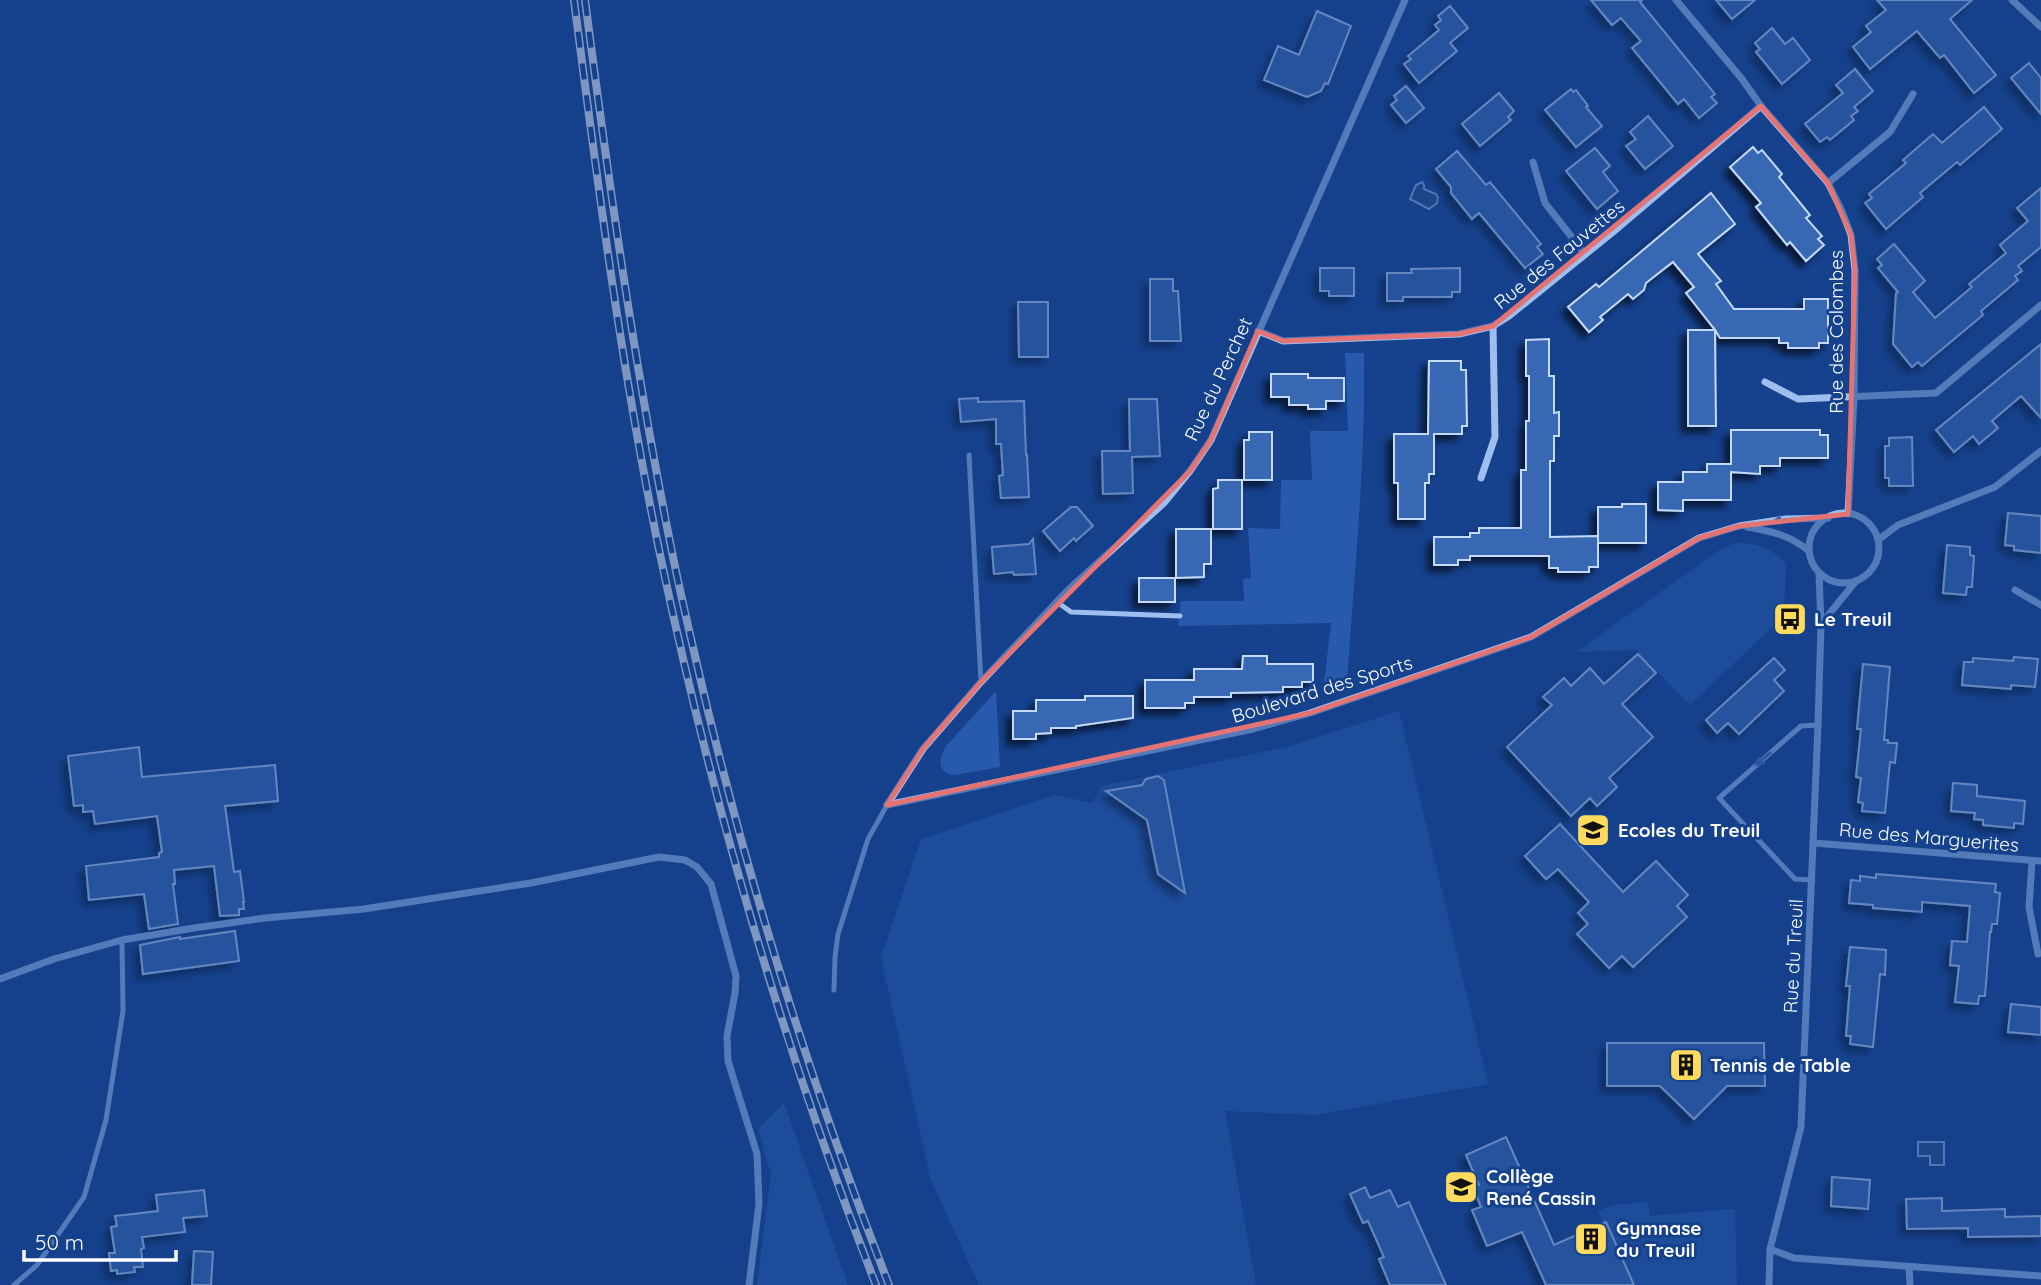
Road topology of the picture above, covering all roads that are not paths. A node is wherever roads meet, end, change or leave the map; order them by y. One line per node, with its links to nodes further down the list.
1 (1405, 0): 12 (street, Rue du Perchet)
2 (1676, 0): 6 (street, Rue des Colombes)
3 (2012, 0): 4 (street)
4 (2041, 27)
5 (1913, 94): 8 (street)
6 (1761, 106): 8 (street, Rue des Colombes); 9 (street, Rue des Fauvettes)
7 (1533, 162): 9 (street)
8 (1828, 183): 14 (street, Rue des Colombes)
9 (1585, 254): 11 (street, Rue des Fauvettes)
10 (2041, 305): 14 (street)
11 (1493, 326): 12 (street, Rue des Fauvettes); 17 (street)
12 (1258, 331): 26 (street, Rue du Perchet)
13 (1765, 382): 14 (street)
14 (1854, 398): 18 (street, Rue des Colombes)
15 (2041, 451): 21 (street)
16 (969, 455): 30 (lane)
17 (1481, 478)
18 (1848, 514): 19 (street); 21 (street)
19 (1828, 517): 20 (street, Boulevard des Sports, one-way to 20); 22 (street)
20 (1739, 526): 22 (street, Boulevard des Sports); 32 (street, Boulevard des Sports)
21 (1878, 540): 24 (street)
22 (1809, 551): 23 (street)
23 (1819, 573): 24 (street); 29 (street, Rue du Treuil)
24 (1856, 581): 29 (street)
25 (2015, 590): 27 (street)
26 (1057, 602): 28 (lane); 30 (street, Rue du Perchet)
27 (2041, 606)
28 (1180, 616)
29 (1821, 625): 31 (street, Rue du Treuil)
30 (981, 682): 32 (street, Rue du Perchet)
31 (1818, 725): 33 (street, Rue du Treuil); 36 (lane, one-way to 36)
32 (887, 805): 40 (lane)
33 (1814, 843): 34 (street, Rue des Marguerites); 36 (street, Rue du Treuil)
34 (2032, 861): 35 (street, Rue des Marguerites); 38 (street)
35 (2041, 861)
36 (1812, 880): 41 (street, Rue du Treuil)
37 (122, 940): 39 (street); 44 (lane); 45 (street)
38 (2038, 954)
39 (0, 979)
40 (834, 990)
41 (1770, 1250): 42 (street); 46 (street, Rue du Treuil)
42 (1909, 1267): 43 (street); 47 (street)
43 (2041, 1276)
44 (14, 1285)
45 (749, 1285)
46 (1769, 1285)
47 (1910, 1285)

